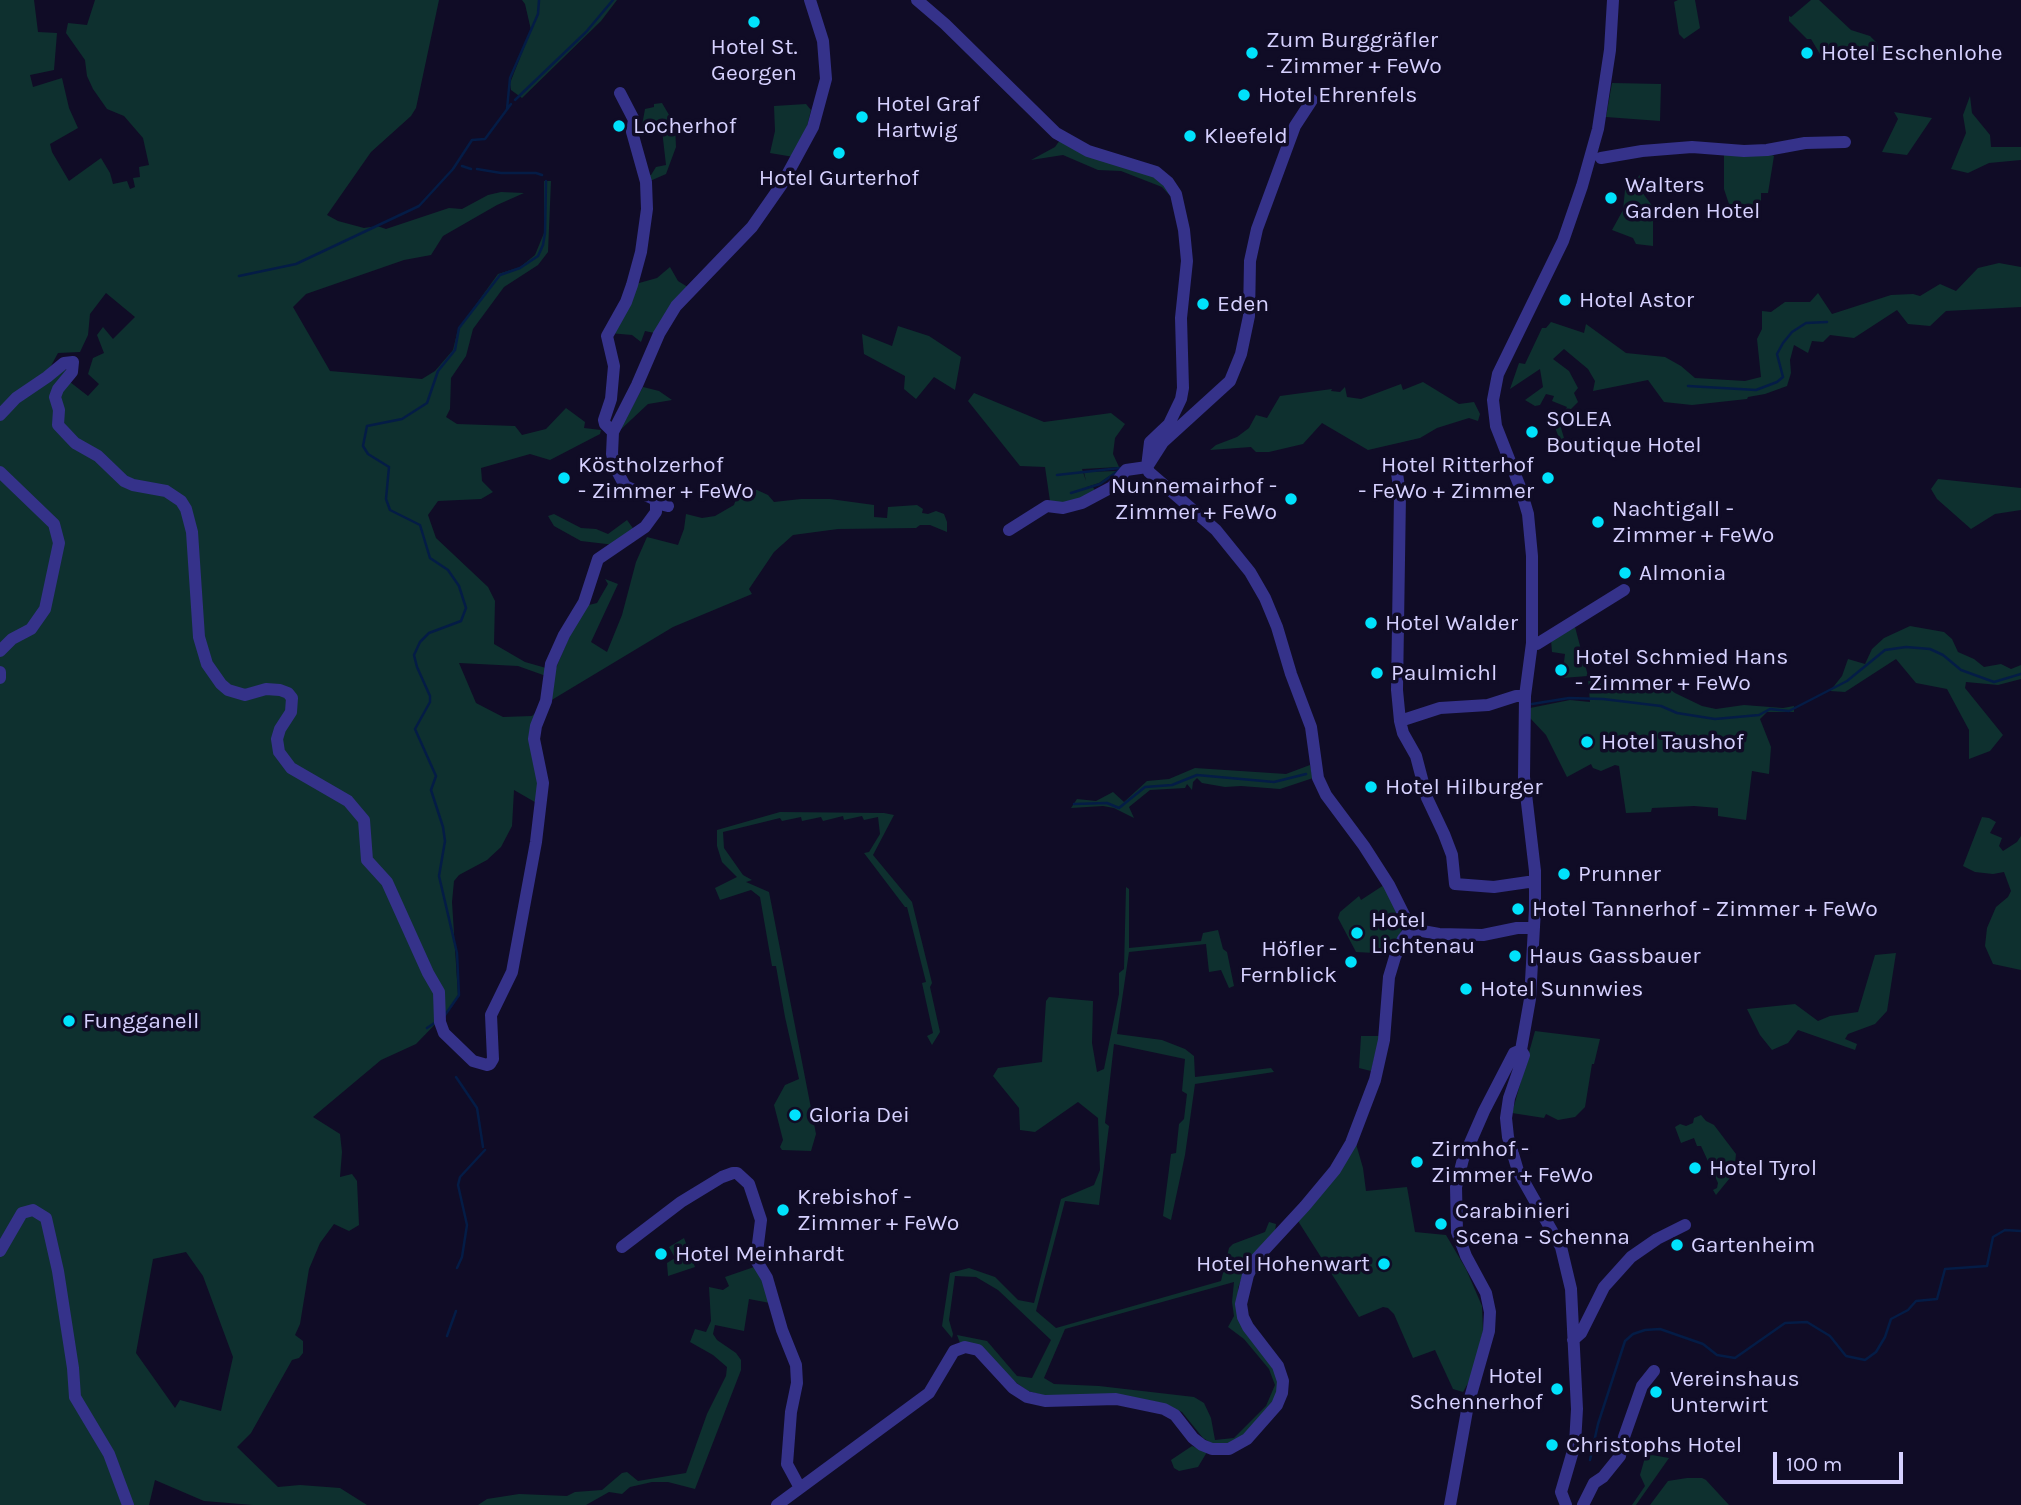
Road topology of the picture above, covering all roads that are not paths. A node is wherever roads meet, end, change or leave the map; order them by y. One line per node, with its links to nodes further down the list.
1 (810, 0): 9 (street)
2 (917, 0): 10 (street)
3 (1612, 0): 15 (street)
4 (620, 93): 9 (street)
5 (1312, 100): 10 (street)
6 (1845, 142): 7 (street)
7 (1601, 158)
8 (0, 415): 9 (street)
9 (613, 432)
10 (1147, 467): 13 (street); 23 (street)
11 (0, 472): 16 (street)
12 (1396, 473): 20 (street)
13 (1009, 530)
14 (1624, 590): 15 (street)
15 (1532, 643): 19 (street)
16 (0, 651)
17 (0, 672): 18 (street)
18 (0, 678)
19 (1525, 696): 20 (street); 21 (street)
20 (1400, 721): 21 (street)
21 (1535, 881): 22 (street)
22 (1533, 928): 23 (street); 24 (street)
23 (1411, 929): 30 (street)
24 (1521, 1050): 28 (street); 33 (street)
25 (1685, 1225): 28 (street)
26 (622, 1247): 30 (street)
27 (0, 1251): 31 (street)
28 (1573, 1340): 34 (street)
29 (1654, 1371): 35 (street)
30 (800, 1488): 32 (street)
31 (128, 1505)
32 (777, 1505)
33 (1450, 1505)
34 (1566, 1505)
35 (1583, 1505)

